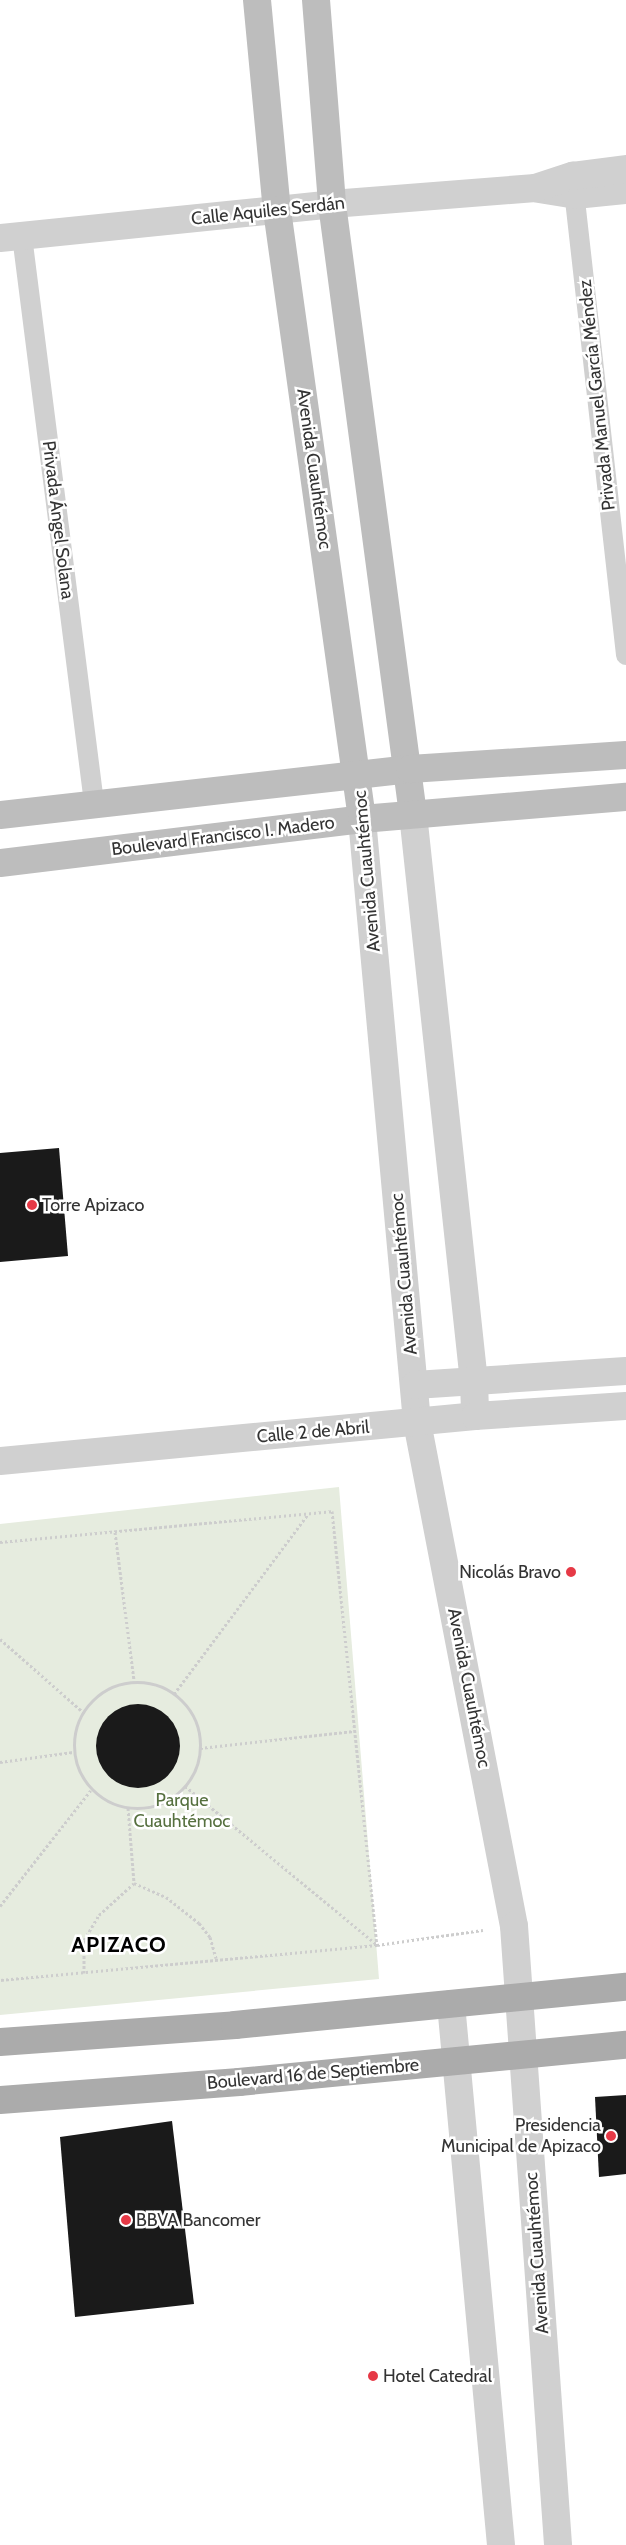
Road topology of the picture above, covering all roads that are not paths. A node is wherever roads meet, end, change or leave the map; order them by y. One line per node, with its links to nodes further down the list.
1 (257, 0): 7 (main road, Avenida Cuauhtémoc)
2 (316, 0): 6 (main road)
3 (626, 169): 4 (street, Calle Aquiles Serdán)
4 (574, 186): 5 (street, Calle Aquiles Serdán); 6 (street, Calle Aquiles Serdán); 9 (lane, Privada Manuel García Méndez)
5 (626, 190)
6 (332, 204): 7 (street, Calle Aquiles Serdán); 11 (main road)
7 (277, 210): 8 (street, Calle Aquiles Serdán); 12 (main road, Avenida Cuauhtémoc)
8 (11, 237): 14 (lane, Privada Ángel Solana)
9 (626, 655)
10 (626, 755): 11 (main road)
11 (410, 770): 12 (main road); 15 (main road)
12 (358, 775): 14 (main road); 17 (main road, Avenida Cuauhtémoc)
13 (626, 798): 15 (main road, Boulevard Francisco I. Madero)
14 (94, 803): 16 (main road)
15 (413, 814): 17 (main road, Boulevard Francisco I. Madero); 20 (street)
16 (0, 815)
17 (362, 819): 18 (main road, Boulevard Francisco I. Madero); 21 (street, Avenida Cuauhtémoc)
18 (0, 863)
19 (626, 1372): 20 (street)
20 (474, 1382): 21 (street); 23 (street)
21 (415, 1385): 24 (street, Avenida Cuauhtémoc)
22 (626, 1406): 23 (street, Calle 2 de Abril)
23 (475, 1416): 24 (street, Calle 2 de Abril)
24 (417, 1422): 25 (street, Calle 2 de Abril); 27 (street, Avenida Cuauhtémoc)
25 (0, 1461)
26 (626, 1987): 27 (main road)
27 (518, 2000): 28 (main road); 31 (street, Avenida Cuauhtémoc)
28 (451, 2004): 29 (main road); 32 (street)
29 (0, 2042)
30 (626, 2044): 31 (main road, Boulevard 16 de Septiembre)
31 (522, 2055): 32 (main road, Boulevard 16 de Septiembre); 35 (street, Avenida Cuauhtémoc)
32 (456, 2060): 33 (main road, Boulevard 16 de Septiembre); 34 (street)
33 (0, 2100)
34 (500, 2545)
35 (558, 2545)

